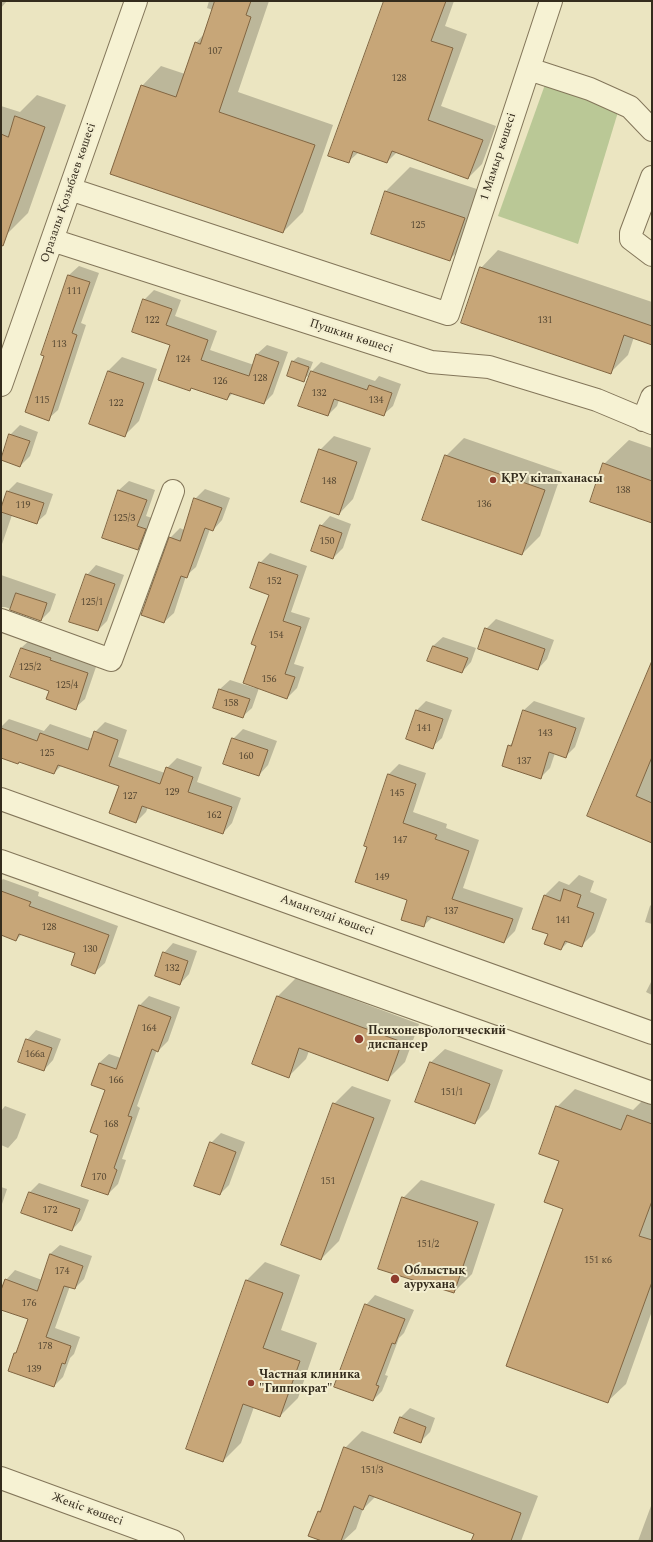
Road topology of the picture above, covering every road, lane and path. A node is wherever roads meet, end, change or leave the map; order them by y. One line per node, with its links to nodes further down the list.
1 (136, 1): 6 (street, Оразалы Қозыбаев көшесі)
2 (551, 1): 3 (street, 1 Мамыр көшесі)
3 (529, 68): 4 (street); 6 (street, 1 Мамыр көшесі)
4 (652, 130)
5 (652, 177): 8 (street)
6 (70, 189): 7 (street, Оразалы Қозыбаев көшесі)
7 (52, 240): 9 (street, Оразалы Қозыбаев көшесі); 11 (street, Пушкин көшесі)
8 (652, 255)
9 (1, 385)
10 (652, 397): 11 (street)
11 (647, 422)
12 (173, 491): 13 (street)
13 (1, 620)
14 (1, 799): 16 (street, Амангелді көшесі)
15 (1, 861): 17 (street)
16 (652, 1033)
17 (652, 1093)
18 (1, 1478): 19 (street, Жеңіс көшесі)
19 (173, 1541)

